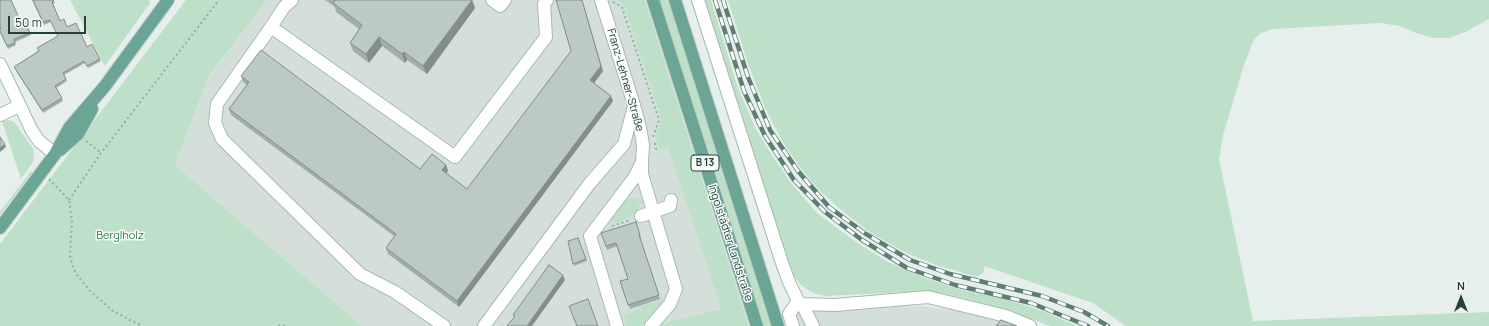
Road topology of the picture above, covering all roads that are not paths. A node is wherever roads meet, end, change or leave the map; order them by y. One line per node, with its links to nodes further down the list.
1 (168, 0): 15 (main road)
2 (292, 0): 10 (street)
3 (492, 0): 4 (street)
4 (505, 0)
5 (547, 0): 10 (street)
6 (601, 0): 12 (street, Franz-Lehner-Straße)
7 (653, 0): 26 (main road, Ingolstädter Landstraße / B 13)
8 (675, 0): 27 (main road, Ingolstädter Landstraße / B 13)
9 (698, 0): 21 (street)
10 (271, 27): 22 (street)
11 (0, 64): 13 (street)
12 (634, 105): 16 (street, Franz-Lehner-Straße); 23 (street)
13 (20, 106): 14 (street); 15 (street)
14 (0, 115)
15 (55, 154): 20 (main road)
16 (642, 162): 18 (street); 24 (street, Franz-Lehner-Straße)
17 (671, 200): 18 (street)
18 (653, 212): 19 (street); 25 (street)
19 (641, 216)
20 (0, 228)
21 (800, 303): 28 (street); 29 (street); 30 (street)
22 (444, 326)
23 (484, 326)
24 (618, 326)
25 (651, 326)
26 (757, 326)
27 (778, 326)
28 (793, 326)
29 (813, 326)
30 (1030, 326)

